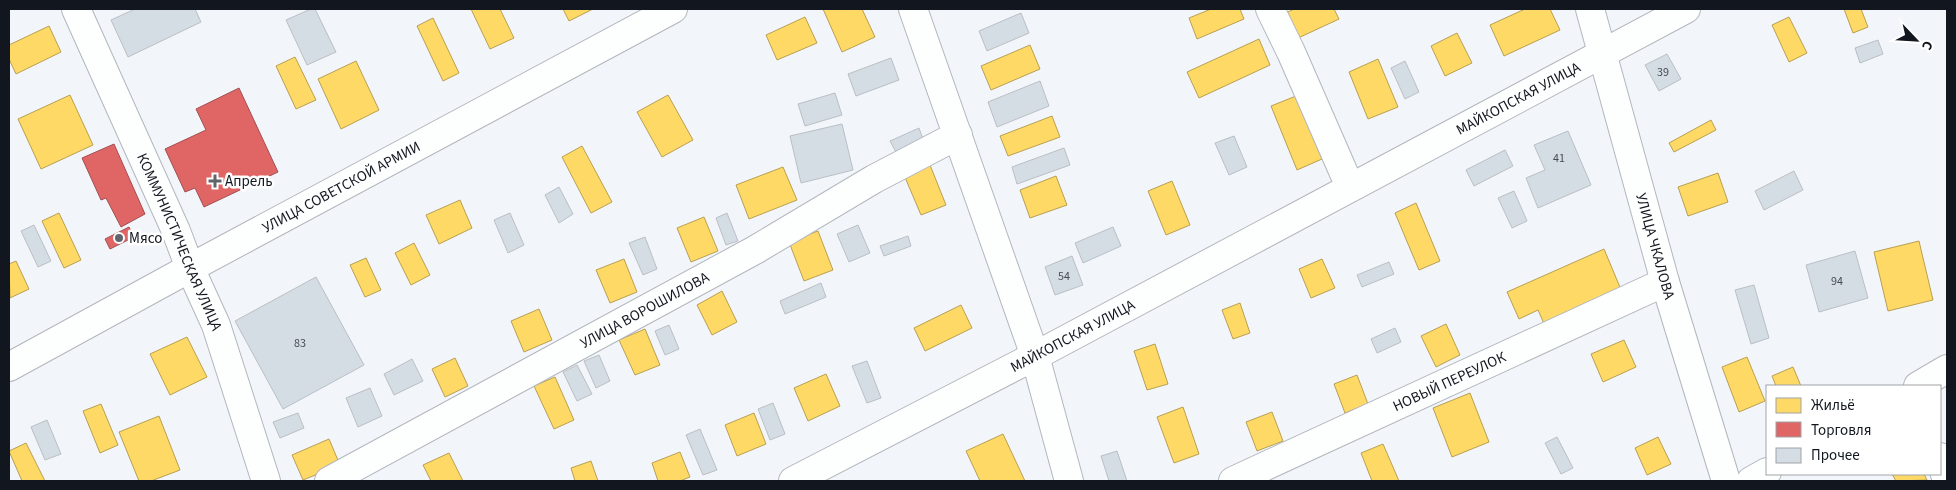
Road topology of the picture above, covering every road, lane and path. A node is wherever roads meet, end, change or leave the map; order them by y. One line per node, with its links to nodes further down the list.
1 (76, 9): 10 (street, КОММУНИСТИЧЕСКАЯ УЛИЦА)
2 (673, 9): 10 (street, УЛИЦА СОВЕТСКОЙ АРМИИ)
3 (913, 9): 8 (street)
4 (1270, 9): 9 (street)
5 (1590, 9): 7 (street, УЛИЦА ЧКАЛОВА)
6 (1686, 9): 7 (street, МАЙКОПСКАЯ УЛИЦА)
7 (1603, 52): 9 (street, МАЙКОПСКАЯ УЛИЦА); 11 (street, УЛИЦА ЧКАЛОВА)
8 (958, 135): 12 (street); 19 (street, УЛИЦА ВОРОШИЛОВА)
9 (1350, 187): 12 (street, МАЙКОПСКАЯ УЛИЦА)
10 (190, 268): 13 (street, УЛИЦА СОВЕТСКОЙ АРМИИ); 18 (street, КОММУНИСТИЧЕСКАЯ УЛИЦА)
11 (1665, 282): 22 (street, НОВЫЙ ПЕРЕУЛОК); 23 (street, УЛИЦА ЧКАЛОВА)
12 (1035, 356): 20 (street, МАЙКОПСКАЯ УЛИЦА); 21 (street)
13 (9, 367)
14 (1947, 369): 15 (street)
15 (1920, 385)
16 (1941, 460): 25 (street)
17 (1766, 473): 24 (street)
18 (266, 481)
19 (329, 481)
20 (793, 481)
21 (1069, 481)
22 (1233, 481)
23 (1726, 481)
24 (1751, 481)
25 (1947, 481)

